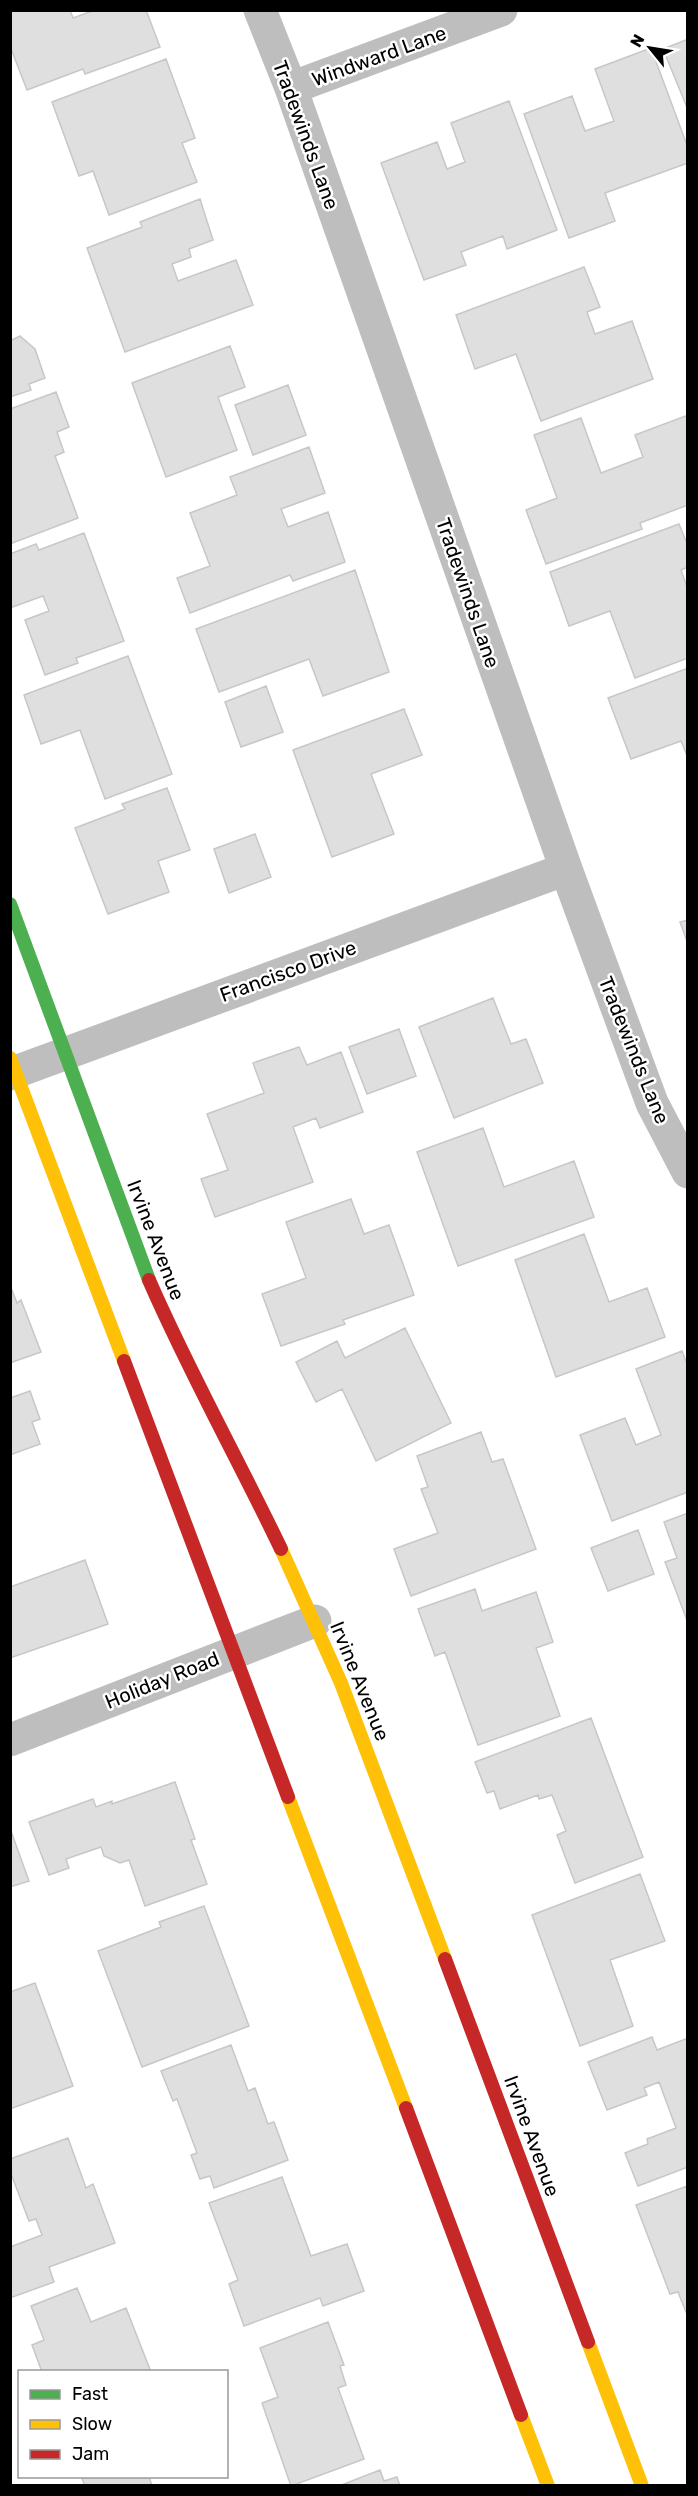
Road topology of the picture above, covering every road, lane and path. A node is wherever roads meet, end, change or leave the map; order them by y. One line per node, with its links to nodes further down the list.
1 (260, 10): 3 (street, Tradewinds Lane)
2 (501, 10): 3 (street, Windward Lane)
3 (291, 88): 4 (street, Tradewinds Lane)
4 (566, 870): 6 (street, Francisco Drive); 8 (street, Tradewinds Lane)
5 (10, 904): 6 (main road, Irvine Avenue)
6 (66, 1053): 7 (street, Francisco Drive); 9 (main road, Irvine Avenue)
7 (12, 1068): 10 (main road)
8 (687, 1172)
9 (315, 1621): 10 (street, Holiday Road); 13 (main road, Irvine Avenue)
10 (234, 1652): 11 (street, Holiday Road); 12 (main road)
11 (10, 1740)
12 (548, 2486)
13 (642, 2486)

